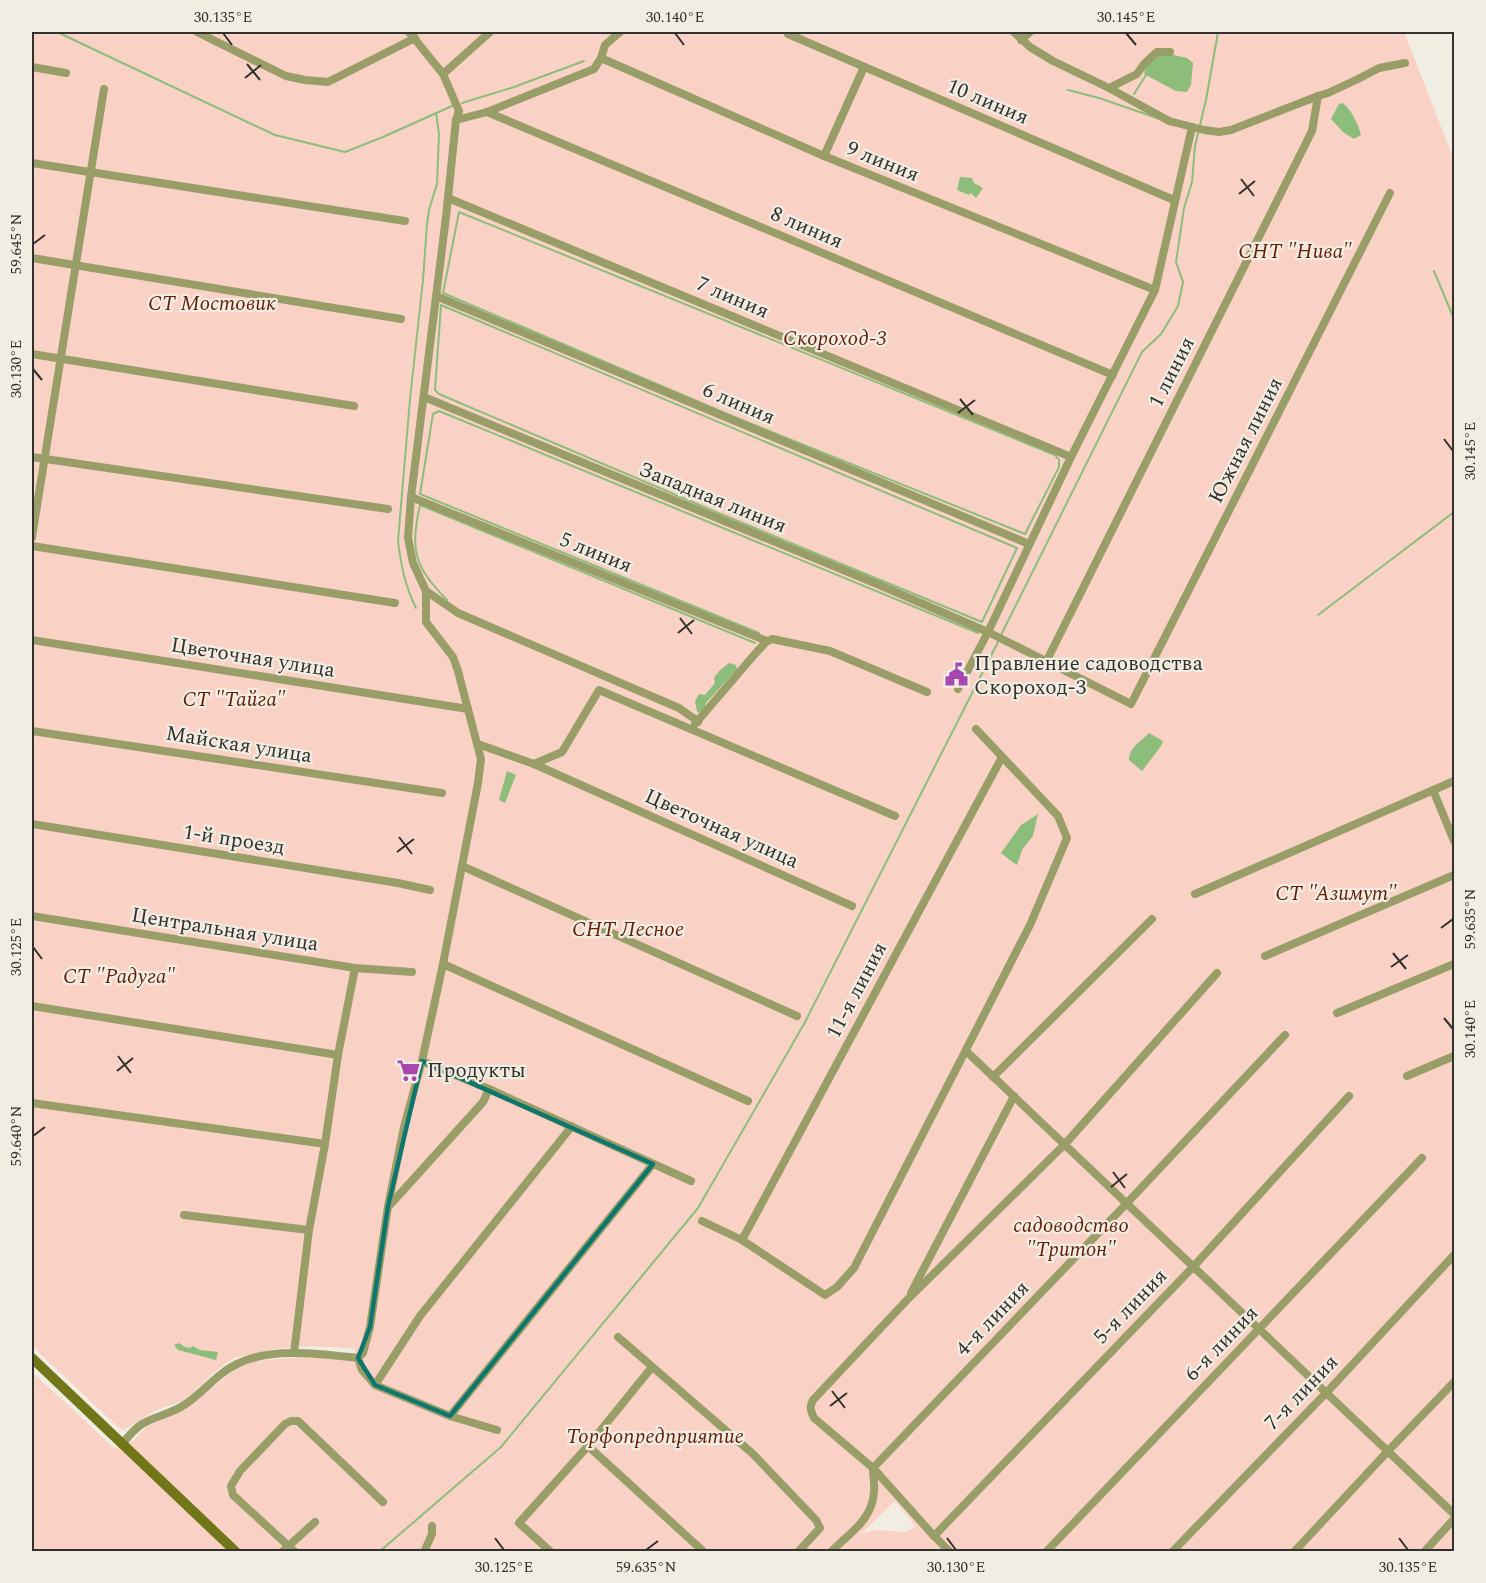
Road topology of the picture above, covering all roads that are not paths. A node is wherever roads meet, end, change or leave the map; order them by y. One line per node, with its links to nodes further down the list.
1 (196, 32): 8 (street)
2 (409, 32): 8 (street)
3 (490, 32): 16 (street)
4 (620, 32): 11 (street)
5 (1014, 32): 9 (street)
6 (1030, 32): 9 (street)
7 (788, 34): 14 (street, 10 линия)
8 (415, 38): 16 (street)
9 (1021, 40): 18 (street)
10 (1170, 52): 18 (street)
11 (602, 58): 20 (street); 23 (street, 9 линия)
12 (1405, 63): 19 (street)
13 (32, 67): 15 (street)
14 (864, 67): 23 (street); 28 (street, 10 линия)
15 (66, 73)
16 (443, 74): 21 (street)
17 (104, 88): 25 (street)
18 (1109, 88): 22 (street)
19 (1318, 96): 22 (street); 53 (street, 1 линия)
20 (487, 112): 21 (street); 37 (street, 8 линия)
21 (456, 120): 27 (street)
22 (1195, 130): 28 (street)
23 (824, 156): 32 (street, 9 линия)
24 (32, 163): 25 (street)
25 (90, 172): 29 (street); 31 (street)
26 (1390, 193): 56 (street, Южная линия)
27 (448, 198): 33 (street); 41 (street, 7 линия)
28 (1174, 200): 32 (street)
29 (405, 221)
30 (32, 258): 31 (street)
31 (76, 265): 34 (street); 36 (street)
32 (1155, 290): 37 (street)
33 (436, 296): 38 (street); 46 (street, 6 линия)
34 (401, 319)
35 (32, 354): 36 (street)
36 (60, 359): 39 (street); 42 (street)
37 (1113, 375): 41 (street)
38 (424, 397): 43 (street); 50 (street, Западная линия)
39 (354, 406)
40 (32, 457): 42 (street)
41 (1071, 457): 46 (street)
42 (44, 459): 44 (street); 45 (street)
43 (411, 497): 48 (street); 52 (street, 5 линия)
44 (388, 509)
45 (32, 537)
46 (1029, 544): 50 (street)
47 (32, 546): 49 (street)
48 (426, 591): 57 (street); 58 (street)
49 (394, 603)
50 (988, 632): 53 (street, Западная линия); 54 (street)
51 (32, 640): 57 (street, Цветочная улица)
52 (767, 641): 55 (street, 5 линия); 58 (street)
53 (1046, 662): 56 (street, Западная линия)
54 (958, 689)
55 (927, 692)
56 (1131, 704)
57 (468, 709): 62 (street)
58 (698, 722): 59 (street)
59 (689, 728): 64 (street); 68 (street)
60 (976, 729): 63 (street)
61 (32, 731): 67 (street, Майская улица)
62 (478, 744): 64 (street, Цветочная улица); 71 (street)
63 (1002, 757): 88 (street); 110 (street, 11-я линия)
64 (534, 764): 75 (street, Цветочная улица)
65 (1455, 781): 66 (street)
66 (1433, 790): 70 (street); 74 (street)
67 (442, 793)
68 (895, 816)
69 (32, 824): 73 (street, 1-й проезд)
70 (1455, 841)
71 (462, 866): 79 (street); 86 (street)
72 (1455, 875): 78 (street)
73 (430, 890)
74 (1195, 894)
75 (852, 906)
76 (32, 916): 81 (street, Центральная улица)
77 (1152, 919): 93 (street)
78 (1265, 956)
79 (442, 964): 91 (street); 97 (street)
80 (1455, 964): 85 (street)
81 (355, 968): 82 (street, Центральная улица); 89 (street)
82 (412, 972)
83 (1217, 973): 101 (street)
84 (32, 1006): 89 (street)
85 (1337, 1013)
86 (796, 1016)
87 (1285, 1035): 105 (street, 4-я линия)
88 (966, 1051): 93 (street); 110 (street)
89 (338, 1055): 100 (street)
90 (1455, 1056): 92 (street)
91 (422, 1061): 94 (street); 106 (street)
92 (1407, 1076)
93 (993, 1077): 95 (street)
94 (489, 1089): 99 (street); 106 (street)
95 (1014, 1096): 101 (street); 113 (street)
96 (1349, 1096): 112 (street, 5-я линия)
97 (748, 1101)
98 (32, 1103): 100 (street)
99 (572, 1126): 103 (street); 121 (street)
100 (325, 1144): 109 (street)
101 (1065, 1144): 105 (street); 113 (street)
102 (1422, 1158): 114 (street, 6-я линия)
103 (653, 1164): 104 (street); 123 (street)
104 (691, 1181)
105 (1127, 1203): 112 (street); 128 (street, 4-я линия)
106 (388, 1206): 118 (street)
107 (184, 1215): 109 (street)
108 (702, 1221): 110 (street)
109 (309, 1230): 116 (street)
110 (742, 1240)
111 (1455, 1255): 122 (street, 7-я линия)
112 (1194, 1266): 114 (street); 134 (street, 5-я линия)
113 (907, 1300): 128 (street)
114 (1260, 1328): 122 (street); 143 (street, 6-я линия)
115 (618, 1336): 119 (street)
116 (294, 1353): 118 (street); 125 (street)
117 (32, 1358): 125 (main road)
118 (358, 1358): 121 (street)
119 (652, 1367): 126 (street); 140 (street)
120 (1455, 1382): 127 (street)
121 (375, 1385): 123 (street)
122 (1327, 1392): 127 (street); 144 (street, 7-я линия)
123 (450, 1416): 124 (street)
124 (497, 1430)
125 (122, 1444): 136 (main road)
126 (588, 1446): 138 (street); 139 (street)
127 (1389, 1450): 130 (street); 145 (street)
128 (873, 1468): 134 (street); 141 (street)
129 (383, 1502): 135 (street)
130 (1455, 1514)
131 (1455, 1519): 146 (street)
132 (315, 1522): 135 (street)
133 (432, 1526): 137 (street)
134 (934, 1536): 142 (street)
135 (289, 1550)
136 (236, 1551)
137 (424, 1551)
138 (551, 1551)
139 (704, 1551)
140 (798, 1551)
141 (831, 1551)
142 (950, 1551)
143 (1046, 1551)
144 (1172, 1551)
145 (1294, 1551)
146 (1424, 1551)

